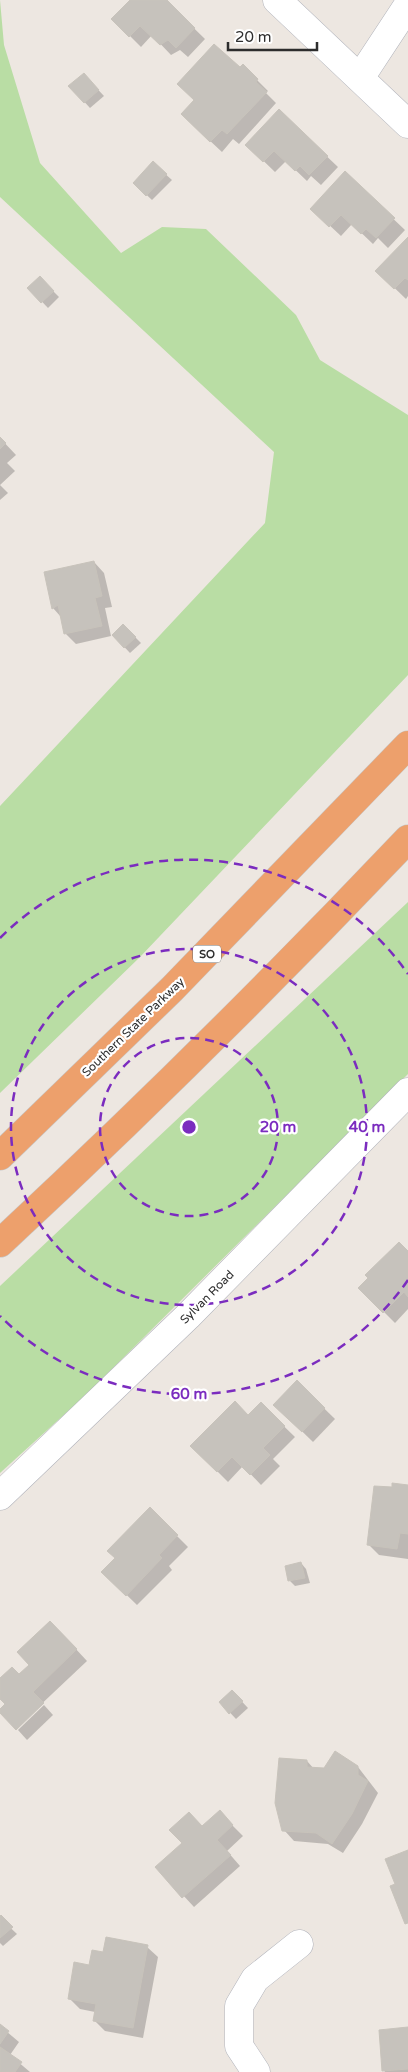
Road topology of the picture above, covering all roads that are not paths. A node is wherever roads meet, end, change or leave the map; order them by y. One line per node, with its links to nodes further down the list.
1 (277, 0): 3 (street)
2 (408, 5): 3 (street)
3 (360, 78): 4 (street)
4 (408, 124)
5 (408, 745): 8 (highway, Southern State Parkway / SO)
6 (408, 839): 9 (highway)
7 (408, 1092): 10 (street, Sylvan Road)
8 (0, 1156)
9 (0, 1243)
10 (0, 1496)
11 (298, 1944): 12 (street)
12 (256, 2072)

